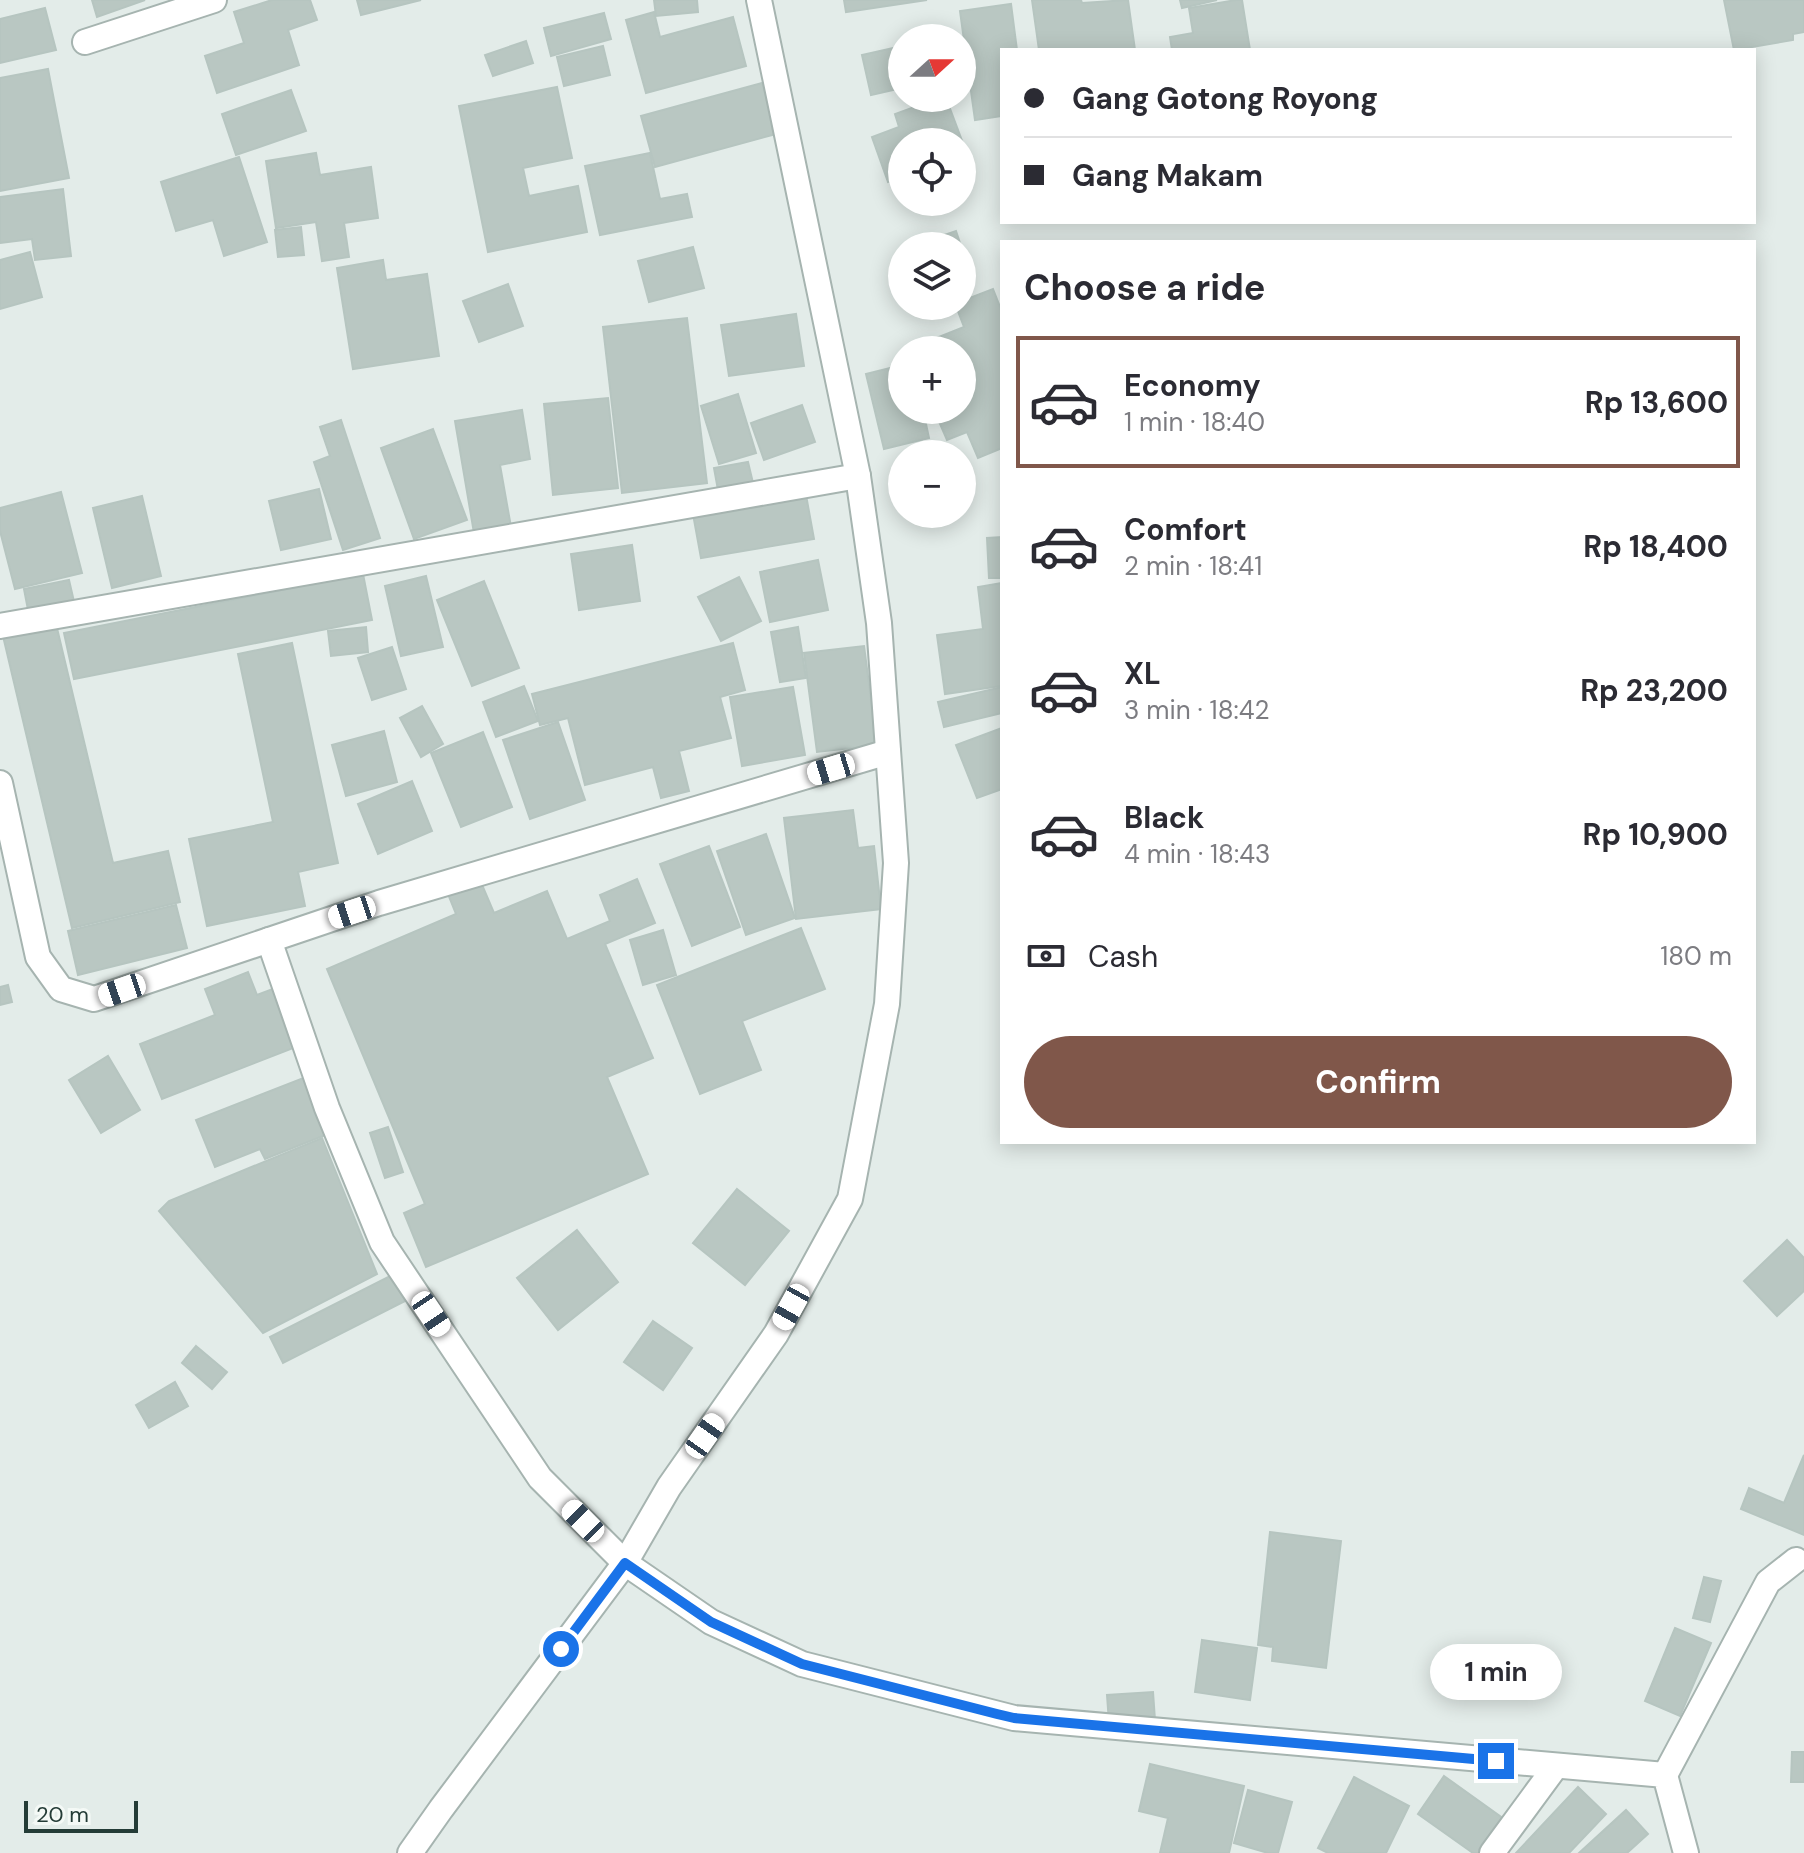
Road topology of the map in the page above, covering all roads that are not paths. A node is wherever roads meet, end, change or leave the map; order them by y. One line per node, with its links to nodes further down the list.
1 (214, 0): 3 (street)
2 (759, 0): 4 (street)
3 (85, 42)
4 (858, 476): 5 (street); 6 (street)
5 (0, 626)
6 (888, 752): 8 (street); 10 (street)
7 (0, 783): 8 (street)
8 (269, 940): 10 (street)
9 (1796, 1560): 12 (street)
10 (625, 1563): 11 (street); 13 (street)
11 (1556, 1766): 12 (street); 14 (street)
12 (1665, 1775): 15 (street)
13 (410, 1853)
14 (1492, 1853)
15 (1686, 1853)

